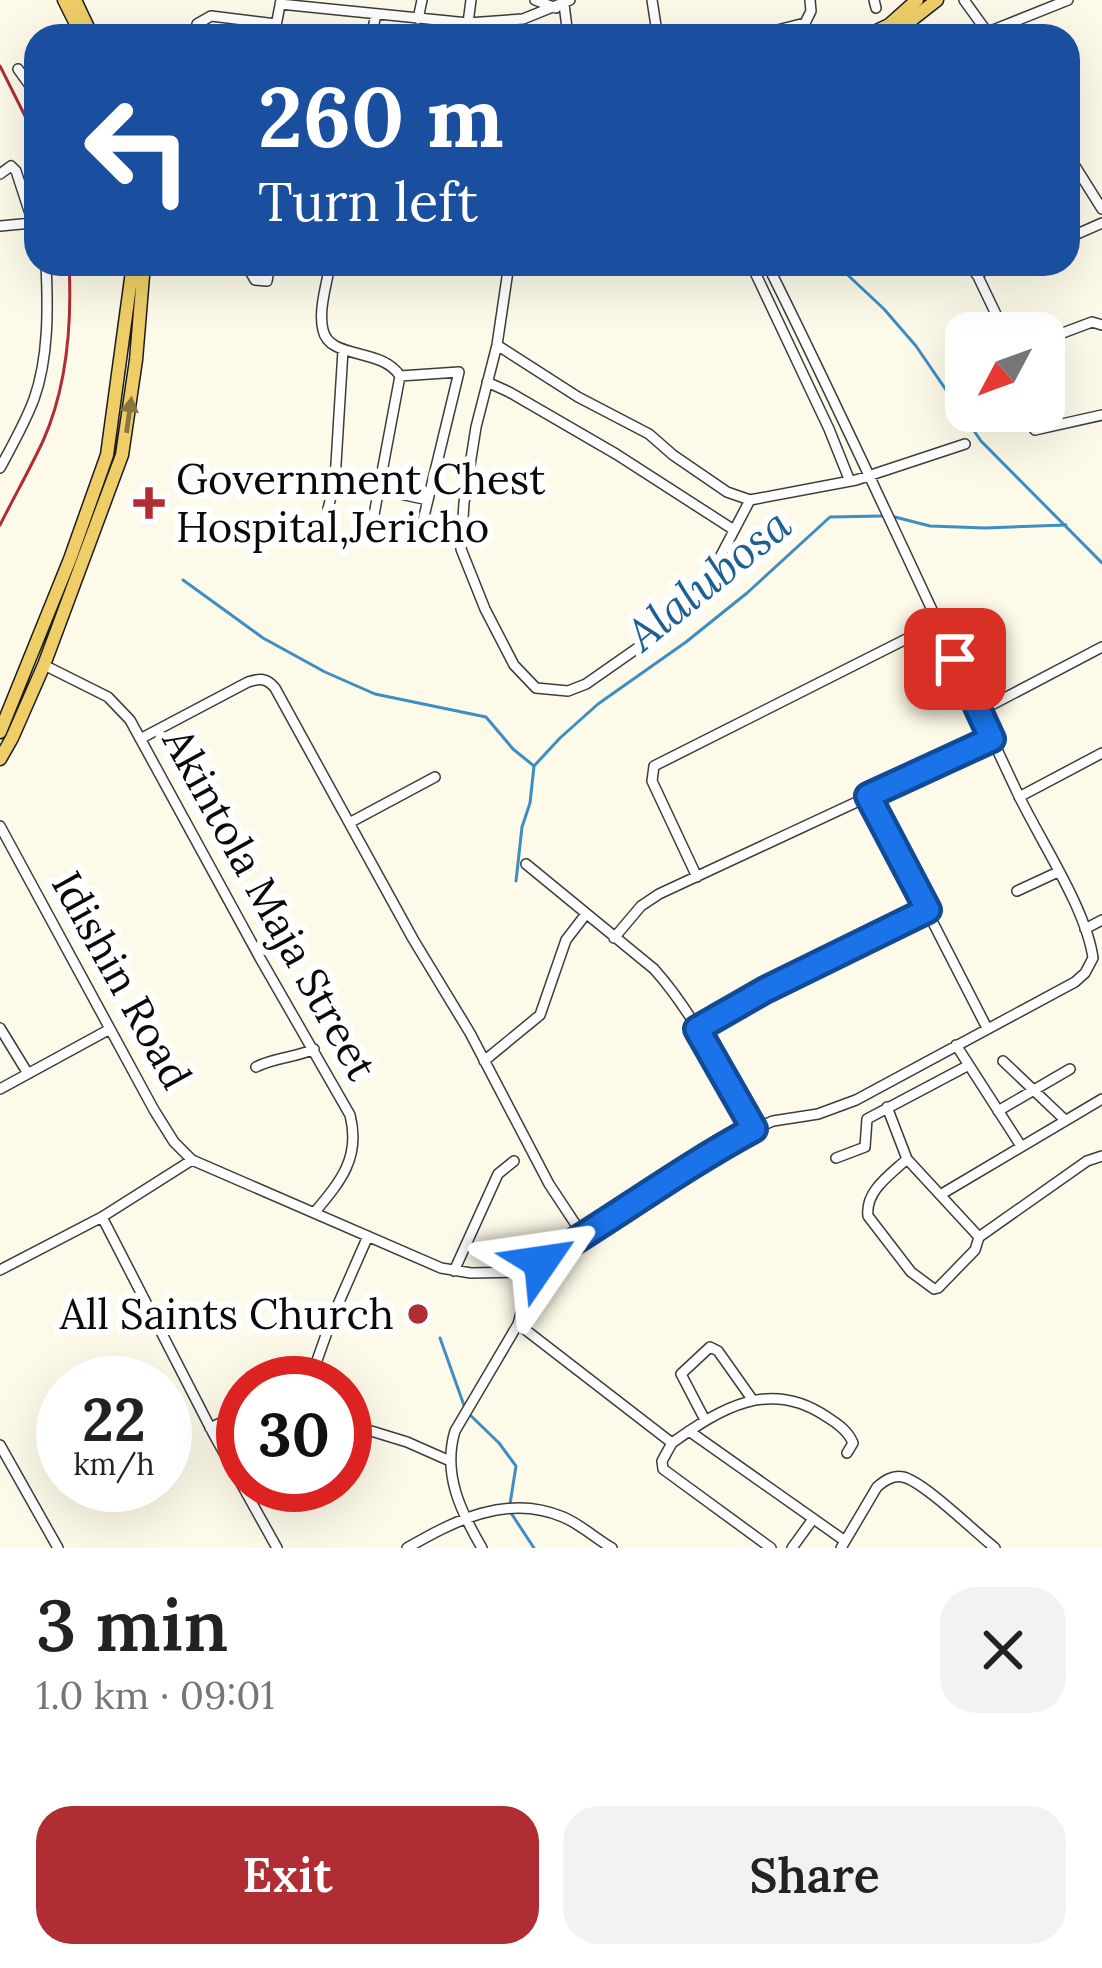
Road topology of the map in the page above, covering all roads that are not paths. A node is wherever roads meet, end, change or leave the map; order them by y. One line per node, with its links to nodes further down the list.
1 (422, 0): 10 (street)
2 (471, 0): 11 (street)
3 (535, 0): 8 (street)
4 (917, 0): 15 (main road)
5 (938, 0): 16 (main road)
6 (1068, 0): 17 (street)
7 (280, 2): 9 (street)
8 (563, 4): 11 (street)
9 (376, 15): 10 (street); 14 (street)
10 (418, 19): 11 (street)
11 (466, 23)
12 (197, 24): 13 (street)
13 (248, 24)
14 (374, 24)
15 (890, 24)
16 (907, 24)
17 (1012, 24)
18 (18, 69): 19 (street)
19 (24, 77)
20 (0, 174): 22 (street)
21 (1080, 174): 23 (street)
22 (24, 196)
23 (1102, 208)
24 (46, 276): 42 (street)
25 (131, 276): 53 (main road)
26 (143, 276): 53 (main road, one-way to 26)
27 (328, 276): 36 (street)
28 (507, 276): 35 (street)
29 (757, 276): 44 (street)
30 (773, 276): 43 (street)
31 (977, 276): 32 (street)
32 (995, 312)
33 (1102, 325): 34 (street)
34 (1065, 332)
35 (497, 345): 38 (street); 48 (street)
36 (343, 350): 37 (street); 45 (street)
37 (400, 376): 46 (street); 47 (street)
38 (487, 382): 51 (street); 51 (street)
39 (1102, 416): 40 (street)
40 (1065, 424)
41 (965, 444): 43 (street)
42 (0, 469)
43 (868, 474): 44 (street); 54 (street)
44 (849, 479): 48 (street)
45 (334, 480): 46 (street); 49 (street)
46 (380, 488): 47 (street); 50 (street)
47 (428, 500): 52 (street)
48 (750, 500): 51 (street)
49 (328, 509)
50 (373, 520)
51 (734, 530)
52 (420, 533)
53 (76, 562): 56 (main road); 58 (main road)
54 (938, 622): 57 (street); 70 (street)
55 (1102, 647): 57 (street)
56 (44, 665): 60 (street, Akintola Maja Street); 62 (main road)
57 (980, 711): 59 (street)
58 (0, 732)
59 (992, 739): 64 (street); 65 (street)
60 (140, 740): 66 (street); 82 (street, Akintola Maja Street)
61 (1102, 753): 65 (street)
62 (0, 759)
63 (435, 777): 66 (street)
64 (868, 796): 70 (street); 72 (street)
65 (1019, 797): 69 (street)
66 (351, 822): 83 (street)
67 (0, 826): 79 (street, Idishin Road)
68 (526, 864): 73 (street)
69 (1058, 872): 71 (street); 75 (street)
70 (697, 877): 76 (street)
71 (1017, 891)
72 (928, 910): 78 (street); 80 (street)
73 (586, 914): 76 (street); 83 (street)
74 (1102, 920): 75 (street)
75 (1085, 929): 78 (street)
76 (614, 938): 80 (street)
77 (0, 1028): 88 (street)
78 (987, 1028): 81 (street)
79 (110, 1029): 88 (street); 100 (street, Idishin Road)
80 (697, 1029): 95 (street)
81 (956, 1045): 85 (street); 95 (street)
82 (314, 1049): 86 (street); 103 (street, Akintola Maja Street)
83 (484, 1061): 106 (street)
84 (1003, 1061): 90 (street)
85 (969, 1065): 92 (street); 93 (street)
86 (256, 1067)
87 (1070, 1069): 90 (street)
88 (27, 1072): 89 (street)
89 (0, 1089)
90 (1034, 1091): 93 (street); 94 (street)
91 (1102, 1099): 94 (street)
92 (887, 1107): 97 (street); 98 (street)
93 (998, 1111): 96 (street)
94 (1065, 1120): 96 (street)
95 (754, 1129): 106 (street)
96 (1021, 1146): 102 (street)
97 (836, 1158)
98 (907, 1159): 102 (street); 107 (street)
99 (1101, 1159): 107 (street)
100 (192, 1160): 103 (street); 104 (street)
101 (514, 1161): 109 (street)
102 (940, 1195): 107 (street)
103 (314, 1213): 105 (street)
104 (101, 1217): 108 (street); 116 (street)
105 (368, 1237): 109 (street); 112 (street)
106 (584, 1237): 110 (street)
107 (979, 1237)
108 (0, 1270)
109 (454, 1271): 110 (street)
110 (522, 1273): 111 (street)
111 (518, 1324): 119 (street); 122 (street)
112 (319, 1356)
113 (752, 1399): 114 (street); 114 (street); 121 (street)
114 (705, 1420): 118 (street)
115 (216, 1425): 116 (street)
116 (210, 1428): 127 (street)
117 (372, 1431): 122 (street)
118 (688, 1431): 119 (street); 124 (street)
119 (672, 1443): 131 (street)
120 (0, 1445): 126 (street)
121 (847, 1454)
122 (450, 1461): 123 (street)
123 (464, 1518): 128 (street); 129 (street); 130 (street)
124 (813, 1519): 125 (street); 132 (street)
125 (843, 1545): 133 (street)
126 (58, 1548)
127 (278, 1548)
128 (406, 1548)
129 (482, 1548)
130 (612, 1548)
131 (771, 1548)
132 (792, 1548)
133 (995, 1548)

